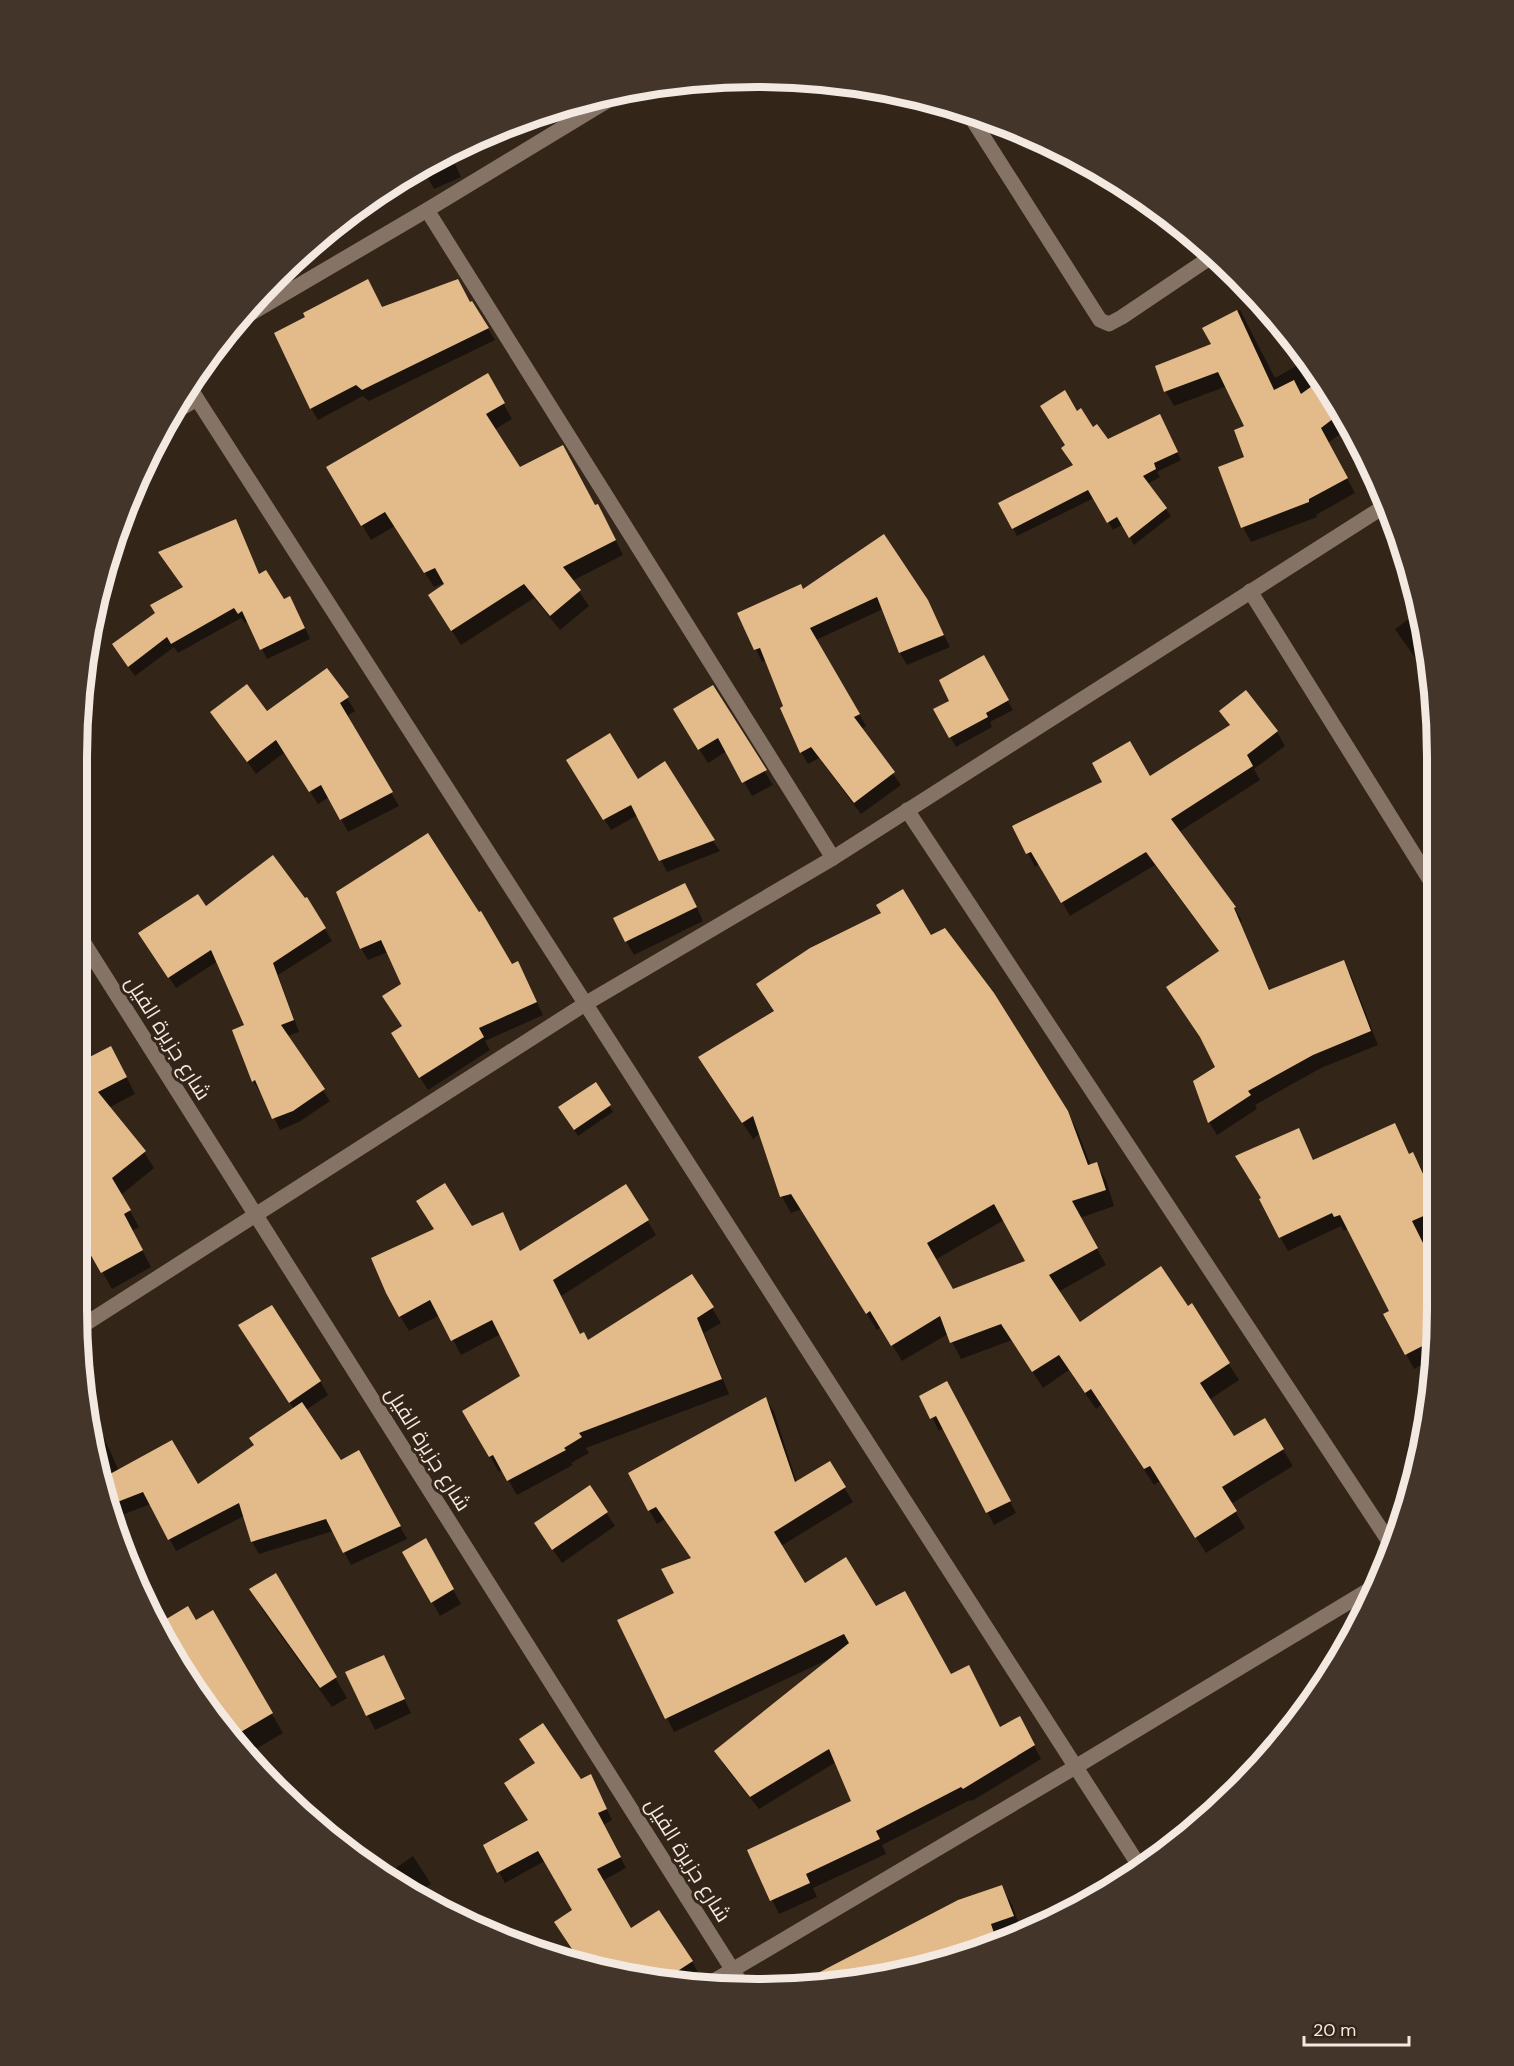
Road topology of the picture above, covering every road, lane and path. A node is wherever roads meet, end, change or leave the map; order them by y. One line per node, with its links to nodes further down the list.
1 (597, 107): 3 (street)
2 (975, 124): 4 (street)
3 (428, 210): 5 (street); 12 (street)
4 (1207, 260)
5 (259, 309)
6 (194, 394): 7 (street)
7 (197, 399): 8 (street); 15 (street)
8 (188, 404)
9 (1379, 510): 10 (street)
10 (1250, 591): 11 (street); 13 (street)
11 (907, 810): 12 (street); 18 (street)
12 (833, 858): 15 (street)
13 (1427, 875)
14 (87, 949): 16 (street, شارع جزيرة الفيل)
15 (585, 1004): 16 (street); 20 (street)
16 (254, 1215): 17 (street); 22 (street, شارع جزيرة الفيل)
17 (87, 1323)
18 (1386, 1537)
19 (1363, 1593): 20 (street)
20 (1077, 1766): 21 (street); 22 (street)
21 (1136, 1861)
22 (732, 1968): 23 (street); 24 (street, شارع جزيرة الفيل)
23 (716, 1978)
24 (738, 1979)

